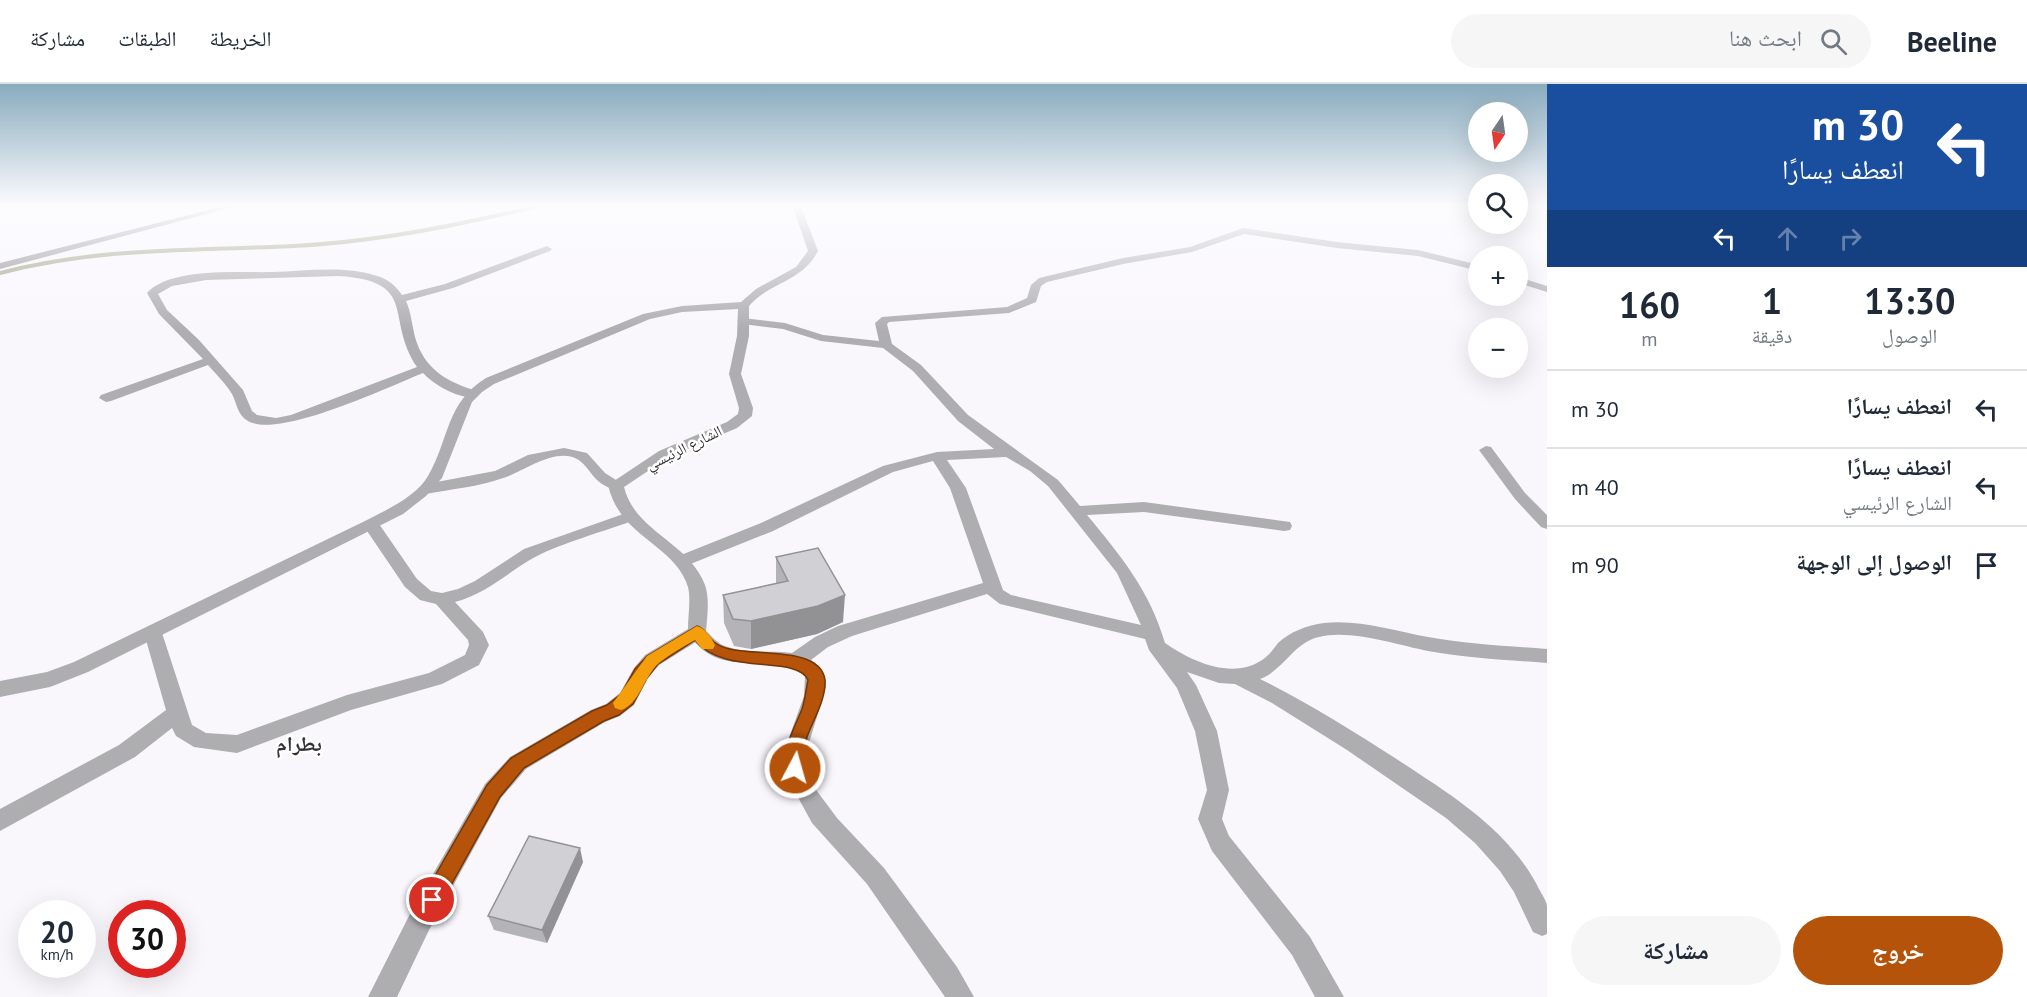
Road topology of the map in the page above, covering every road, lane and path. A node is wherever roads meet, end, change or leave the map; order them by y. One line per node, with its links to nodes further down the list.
1 (69, 247): 7 (main road)
2 (812, 247): 11 (street)
3 (1198, 247): 12 (street)
4 (1353, 247): 6 (street)
5 (547, 249): 10 (street)
6 (1468, 265)
7 (0, 266)
8 (1528, 283): 9 (street)
9 (1547, 289)
10 (399, 299): 13 (street); 14 (street)
11 (744, 313): 12 (street); 15 (street); 20 (street, الشارع الرئيسي)
12 (886, 345): 18 (street)
13 (211, 360): 14 (street); 16 (street)
14 (425, 368): 15 (street)
15 (472, 394): 21 (street)
16 (106, 398)
17 (1486, 450): 24 (street)
18 (1010, 452): 19 (street); 22 (street)
19 (937, 456): 27 (street); 28 (street)
20 (616, 485): 21 (street); 23 (street)
21 (426, 489): 25 (street)
22 (1076, 511): 26 (street); 32 (street)
23 (628, 517): 27 (street); 29 (street)
24 (1547, 524)
25 (371, 525): 29 (street); 31 (street)
26 (1284, 526)
27 (682, 561): 30 (street)
28 (992, 587): 32 (street); 34 (street)
29 (442, 599): 37 (street)
30 (697, 632): 34 (street); 40 (street)
31 (153, 633): 36 (street); 37 (street)
32 (1154, 639): 35 (street); 42 (street)
33 (1547, 656): 35 (street)
34 (796, 661): 41 (street)
35 (1239, 677): 39 (street)
36 (0, 689)
37 (177, 713): 38 (street)
38 (0, 821)
39 (1542, 923)
40 (382, 997)
41 (960, 997)
42 (1330, 997)

